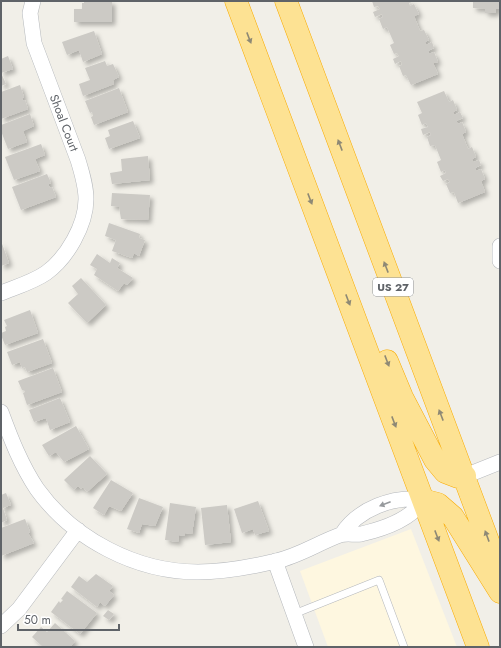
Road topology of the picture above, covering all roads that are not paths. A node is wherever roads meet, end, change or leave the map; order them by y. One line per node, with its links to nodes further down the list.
1 (33, 1): 7 (street, Shoal Court)
2 (236, 1): 4 (highway, one-way to 4)
3 (286, 1): 10 (highway, US 27, one-way to 3)
4 (292, 150): 10 (highway, one-way to 10); 11 (highway, one-way to 11)
5 (500, 246): 6 (street)
6 (500, 261)
7 (1, 293)
8 (1, 412): 12 (street)
9 (500, 462): 10 (street)
10 (464, 476): 15 (highway, US 27, one-way to 10)
11 (423, 500): 13 (street); 13 (street, one-way to 13); 16 (highway); 21 (highway, one-way to 21)
12 (78, 530): 14 (street); 18 (street)
13 (342, 534): 14 (street)
14 (275, 561): 17 (street)
15 (500, 573)
16 (500, 592)
17 (294, 614): 19 (street); 20 (lane)
18 (1, 626)
19 (306, 647)
20 (404, 647)
21 (478, 647)

